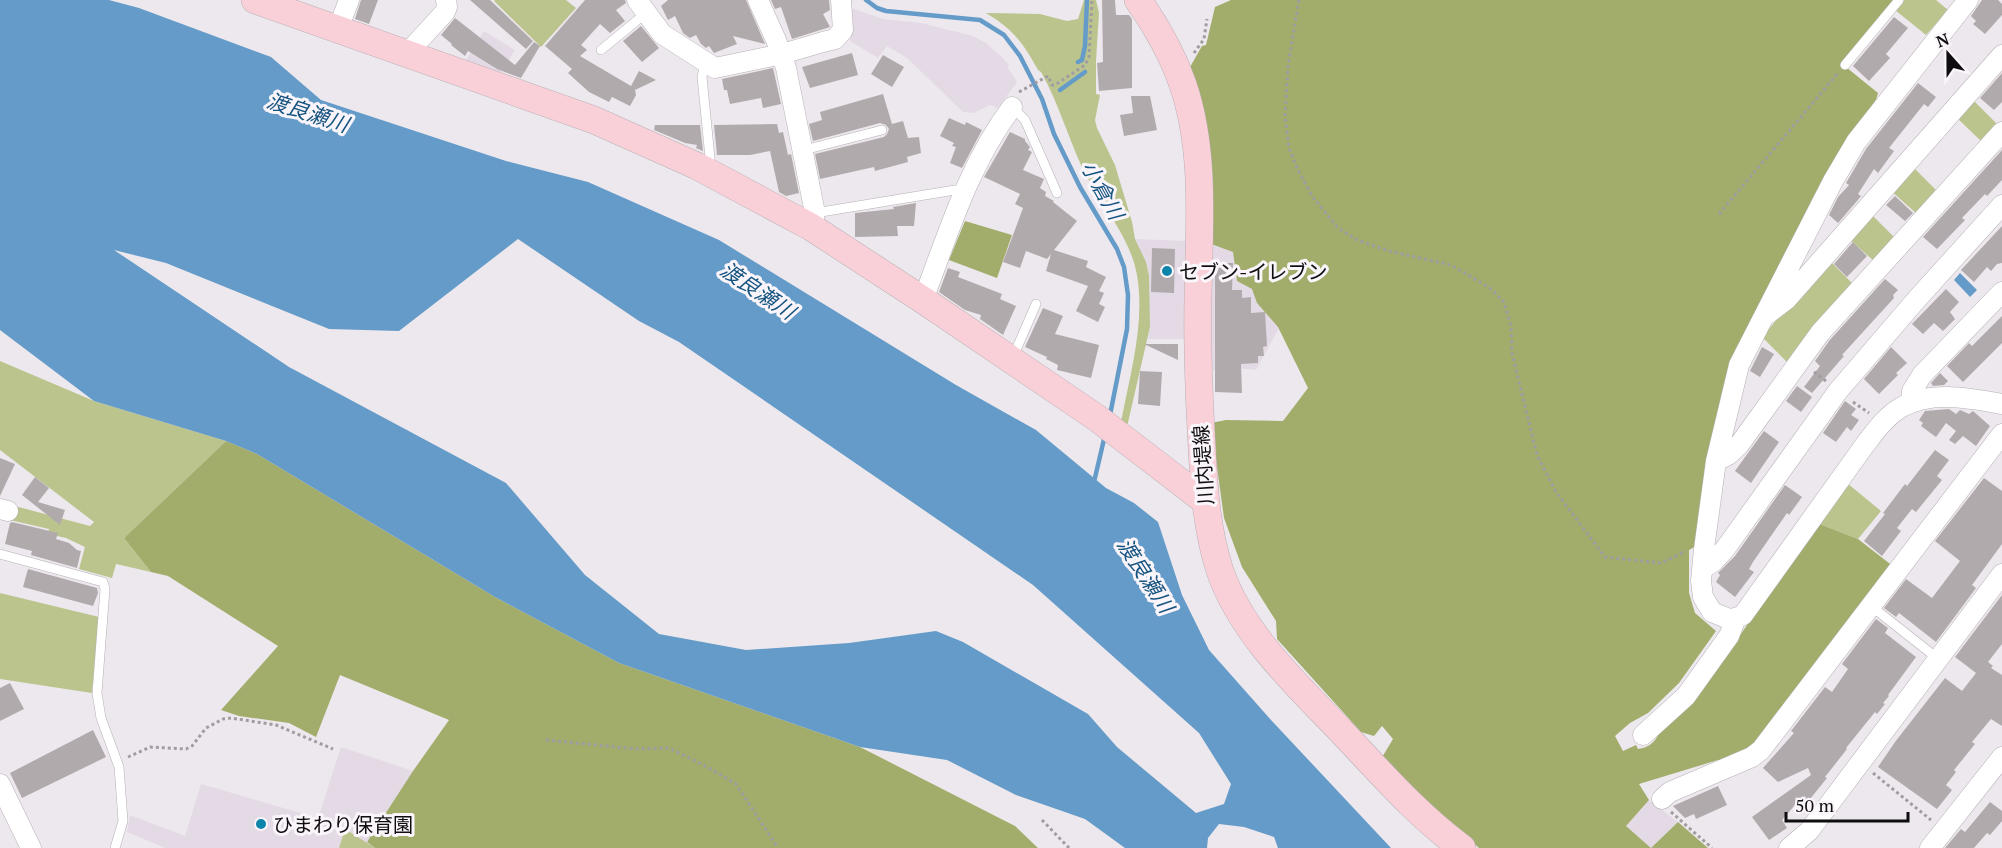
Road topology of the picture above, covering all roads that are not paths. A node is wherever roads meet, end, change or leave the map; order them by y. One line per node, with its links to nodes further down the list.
1 (255, 0): 10 (street)
2 (349, 0): 10 (street)
3 (446, 0): 12 (street)
4 (758, 0): 13 (street)
5 (841, 0): 13 (street)
6 (1138, 0): 35 (street, 川内堤線)
7 (1899, 0): 16 (lane)
8 (1968, 0): 29 (street)
9 (642, 7): 11 (lane); 15 (street)
10 (338, 29): 12 (street)
11 (601, 50)
12 (409, 54): 21 (street)
13 (782, 54): 15 (street); 20 (street)
14 (2002, 55): 29 (street)
15 (705, 63): 21 (lane)
16 (1845, 65)
17 (1012, 107): 22 (street); 23 (lane)
18 (882, 130): 20 (lane)
19 (2002, 132): 34 (street)
20 (804, 150): 25 (street)
21 (706, 172): 25 (street)
22 (965, 191): 25 (lane); 27 (street)
23 (1057, 193)
24 (2002, 205): 37 (street)
25 (813, 220): 27 (street)
26 (2002, 292): 31 (street)
27 (923, 300): 30 (street)
28 (1036, 304): 30 (lane)
29 (1762, 318): 34 (street)
30 (1012, 360): 35 (street)
31 (1911, 403): 32 (street); 40 (street)
32 (2002, 404)
33 (2002, 434): 39 (street)
34 (1716, 461): 37 (street)
35 (1205, 501): 48 (street, 川内堤線)
36 (0, 554): 47 (lane)
37 (1702, 569): 40 (street)
38 (2002, 574): 41 (street)
39 (1871, 606): 41 (lane); 45 (street)
40 (1736, 618): 42 (street)
41 (1937, 658): 49 (street)
42 (1643, 735)
43 (2002, 757): 50 (street)
44 (0, 784): 46 (street)
45 (1664, 803)
46 (31, 848)
47 (115, 848)
48 (1462, 848)
49 (1789, 848)
50 (1930, 848)

